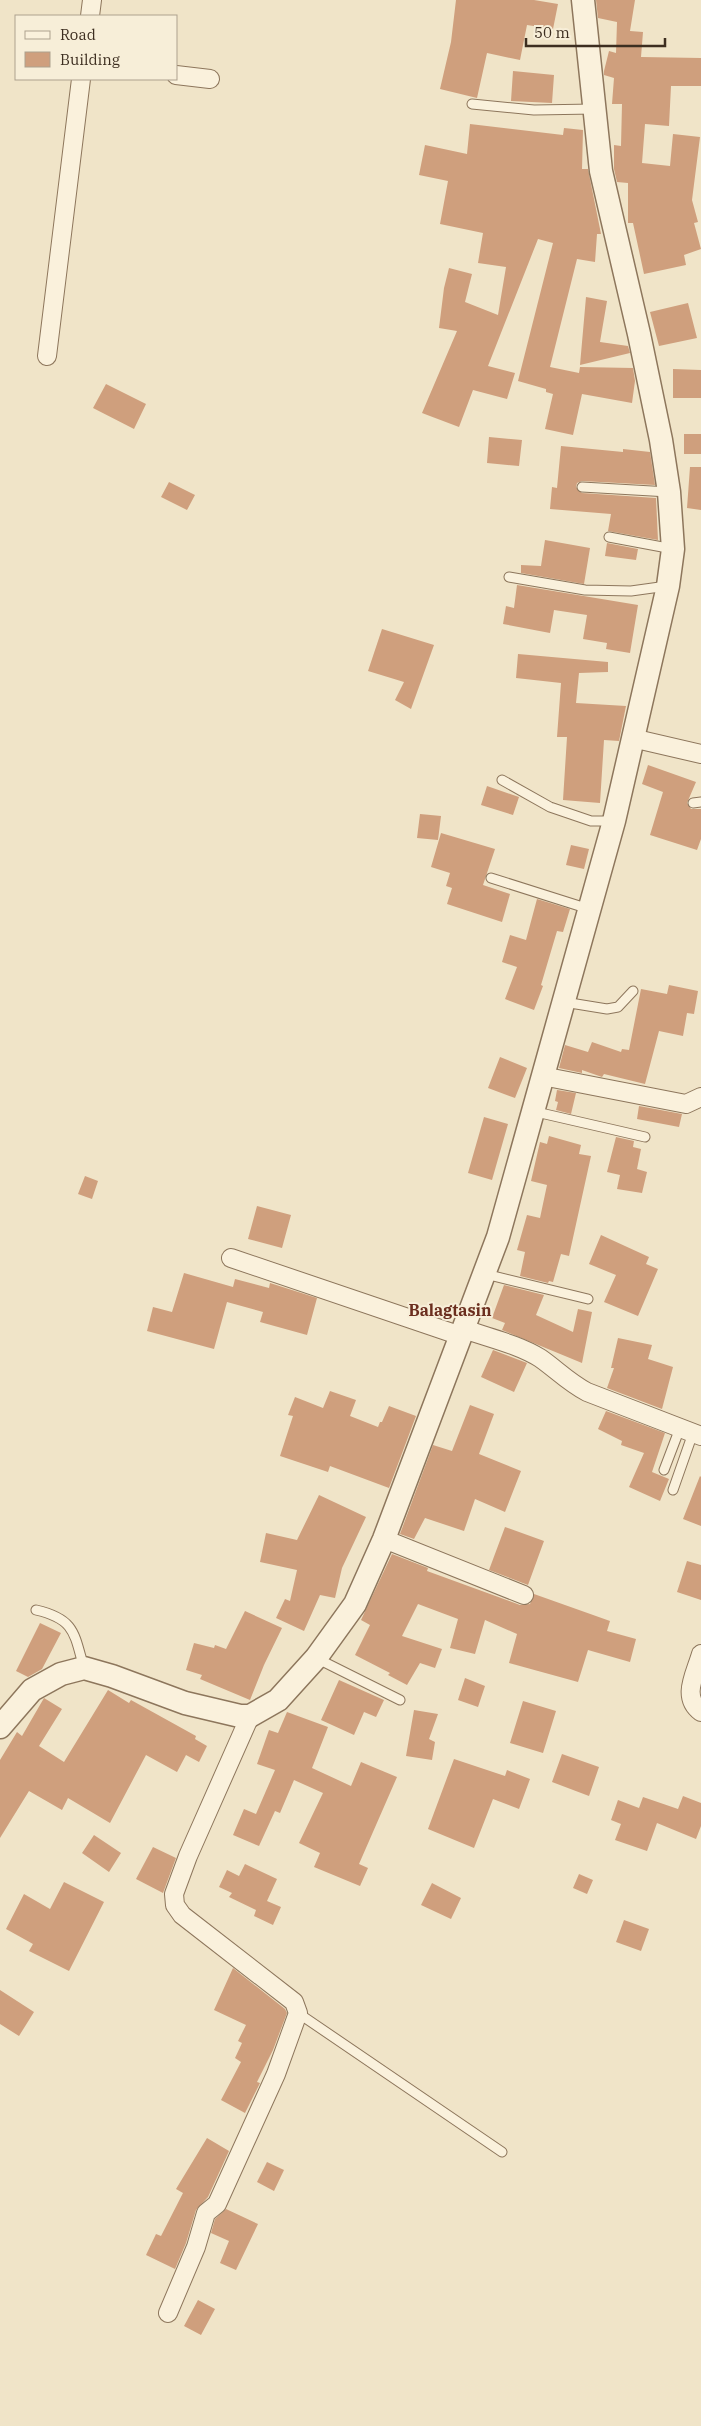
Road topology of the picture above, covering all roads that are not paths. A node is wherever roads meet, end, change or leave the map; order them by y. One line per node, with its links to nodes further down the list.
1 (92, 0): 3 (street)
2 (583, 0): 8 (street)
3 (90, 15)
4 (178, 75): 5 (street)
5 (210, 79)
6 (81, 80): 9 (street)
7 (472, 104): 8 (lane)
8 (595, 109): 11 (street)
9 (47, 356)
10 (582, 487): 11 (lane)
11 (669, 492): 13 (street)
12 (609, 537): 13 (lane)
13 (673, 549): 15 (street)
14 (509, 577): 15 (lane)
15 (668, 586): 16 (street)
16 (632, 738): 17 (street); 19 (street)
17 (701, 754)
18 (502, 780): 19 (lane)
19 (614, 821): 21 (street)
20 (491, 878): 21 (lane)
21 (589, 909): 23 (street)
22 (633, 991): 23 (lane)
23 (564, 1002): 24 (street)
24 (542, 1076): 25 (street); 26 (street)
25 (701, 1097)
26 (532, 1111): 27 (lane); 29 (street)
27 (645, 1137)
28 (231, 1258): 31 (street)
29 (485, 1274): 30 (lane); 31 (street)
30 (588, 1299)
31 (462, 1333): 32 (street); 35 (street)
32 (691, 1432): 33 (lane); 34 (lane)
33 (664, 1470)
34 (672, 1490)
35 (384, 1539): 36 (street); 39 (street)
36 (524, 1595)
37 (36, 1610): 40 (lane)
38 (701, 1654): 42 (street)
39 (316, 1658): 41 (lane); 43 (street)
40 (84, 1668): 43 (street); 44 (street)
41 (400, 1700)
42 (701, 1712)
43 (250, 1716): 45 (street)
44 (0, 1727)
45 (298, 2014): 46 (lane); 47 (street)
46 (502, 2152)
47 (168, 2313)

